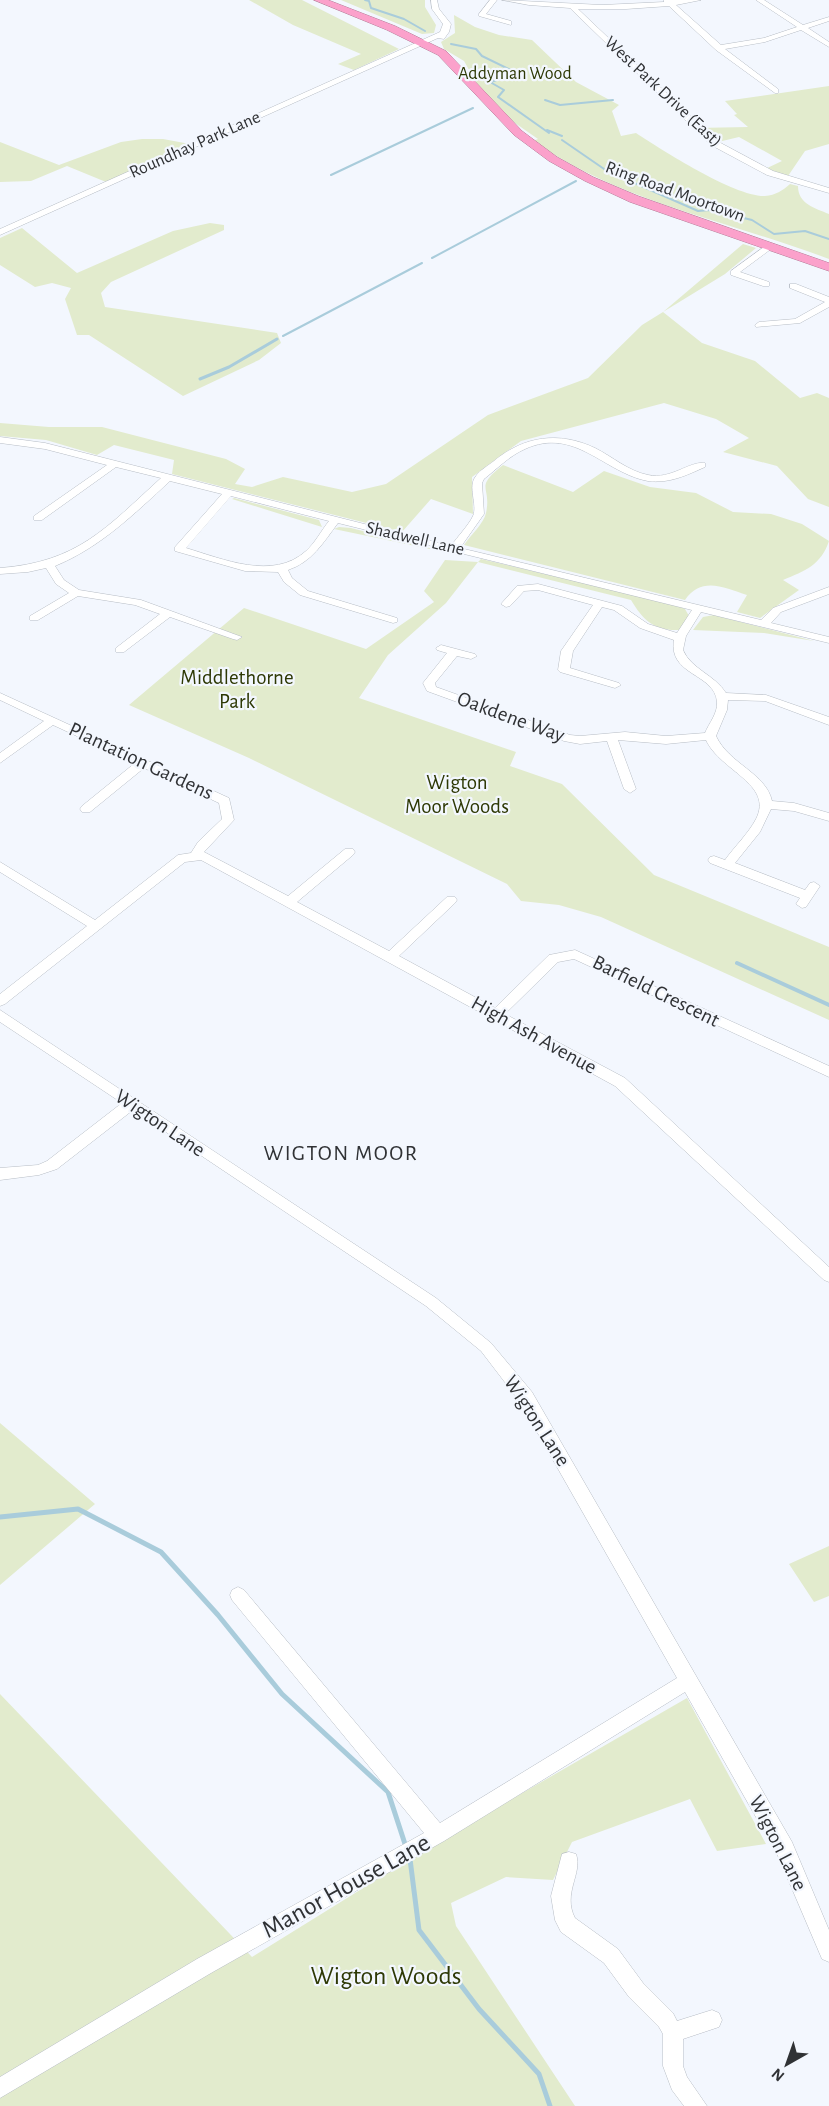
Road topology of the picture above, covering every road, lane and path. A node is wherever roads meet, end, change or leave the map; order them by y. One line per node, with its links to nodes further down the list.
1 (319, 0): 13 (highway, Ring Road Moortown)
2 (434, 0): 13 (street)
3 (494, 0): 10 (street)
4 (505, 0): 8 (street)
5 (698, 0): 7 (street)
6 (759, 0): 11 (street)
7 (668, 2): 8 (street); 14 (street)
8 (572, 7): 16 (street, West Park Drive (East))
9 (829, 19): 11 (street)
10 (508, 23)
11 (805, 27): 12 (street); 14 (street)
12 (829, 45)
13 (421, 46): 17 (street, Roundhay Park Lane); 18 (highway, Ring Road Moortown)
14 (719, 48): 15 (street)
15 (776, 91)
16 (829, 191)
17 (0, 232)
18 (771, 246): 19 (highway, Ring Road Moortown); 20 (street)
19 (829, 267)
20 (766, 284)
21 (794, 286): 22 (street)
22 (829, 302): 23 (street)
23 (759, 325)
24 (0, 440): 25 (street, Shadwell Lane)
25 (114, 464): 27 (street, Shadwell Lane); 29 (street)
26 (702, 465): 31 (street)
27 (168, 477): 28 (street, Shadwell Lane); 32 (street)
28 (229, 492): 30 (street, Shadwell Lane); 33 (street)
29 (38, 518)
30 (335, 520): 31 (street, Shadwell Lane); 33 (street)
31 (454, 549): 39 (street, Shadwell Lane)
32 (50, 566): 34 (street); 36 (street)
33 (281, 567): 42 (street)
34 (0, 571)
35 (829, 590): 43 (street)
36 (75, 593): 40 (street); 41 (street)
37 (600, 603): 38 (street); 45 (street); 51 (street)
38 (506, 604)
39 (699, 608): 43 (street, Shadwell Lane); 45 (street)
40 (167, 614): 44 (street); 48 (street)
41 (34, 618)
42 (393, 620)
43 (763, 624): 46 (street, Shadwell Lane)
44 (237, 636)
45 (680, 638): 53 (street)
46 (829, 640)
47 (441, 648): 49 (street, Oakdene Way)
48 (120, 650)
49 (454, 652): 50 (street, Oakdene Way); 57 (street, Oakdene Way)
50 (471, 656)
51 (615, 685)
52 (0, 696): 54 (street, Plantation Gardens)
53 (723, 696): 55 (street); 56 (street)
54 (52, 720): 58 (street); 59 (street, Plantation Gardens)
55 (829, 721)
56 (710, 736): 57 (street, Oakdene Way); 61 (street)
57 (611, 737): 60 (street)
58 (0, 759)
59 (144, 762): 62 (street); 65 (street, Plantation Gardens)
60 (630, 789)
61 (768, 805): 63 (street); 67 (street)
62 (86, 809)
63 (829, 817)
64 (349, 852): 69 (street)
65 (196, 855): 69 (street, High Ash Avenue); 70 (street, Plantation Gardens)
66 (0, 866): 70 (street)
67 (808, 895)
68 (451, 900): 71 (street)
69 (289, 902): 71 (street, High Ash Avenue)
70 (96, 926): 72 (street, Plantation Gardens)
71 (390, 957): 73 (street, High Ash Avenue)
72 (0, 1001)
73 (496, 1014): 75 (street, Barfield Crescent); 78 (street, High Ash Avenue)
74 (0, 1015): 76 (street, Wigton Lane)
75 (829, 1072)
76 (131, 1104): 77 (street); 80 (street, Wigton Lane)
77 (0, 1174)
78 (829, 1276)
79 (238, 1594): 81 (street)
80 (688, 1680): 81 (street, Manor House Lane); 83 (street, Wigton Lane)
81 (438, 1835): 86 (street, Manor House Lane)
82 (569, 1861): 85 (street)
83 (829, 1952)
84 (712, 2020): 85 (street)
85 (673, 2032): 87 (street)
86 (0, 2088)
87 (697, 2106)

